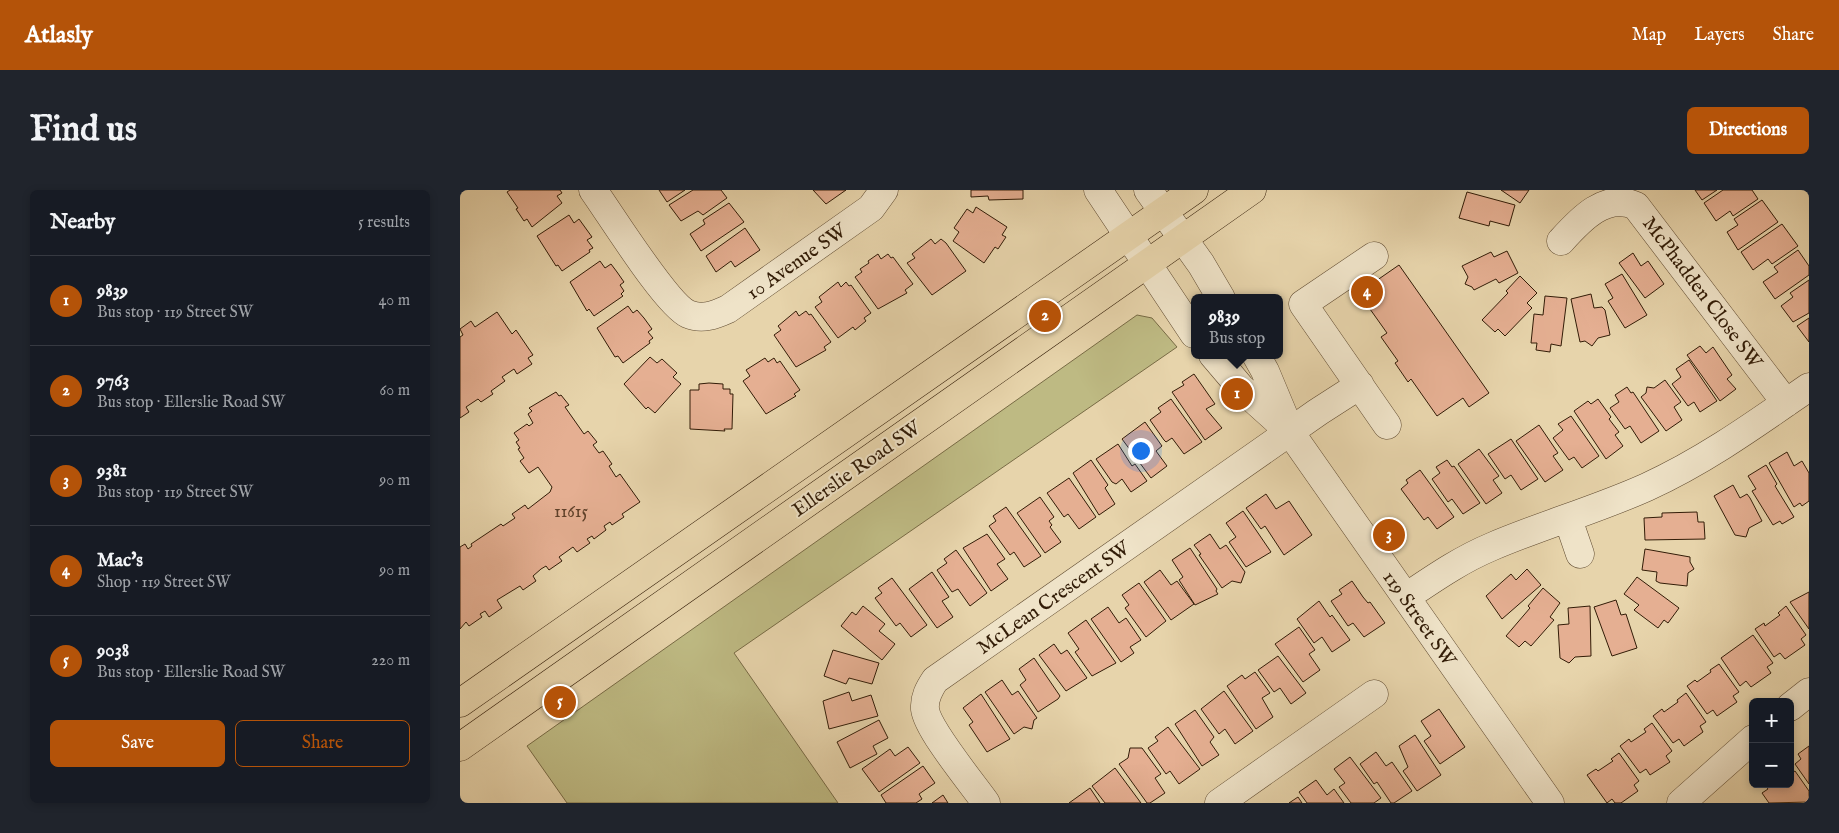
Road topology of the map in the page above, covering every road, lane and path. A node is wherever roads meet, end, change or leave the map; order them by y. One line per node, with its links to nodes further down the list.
1 (594, 190): 2 (street, 10 Avenue SW)
2 (884, 190)
3 (1098, 190): 7 (street)
4 (1194, 190): 6 (main road, Ellerslie Road SW)
5 (1252, 190): 8 (main road, Ellerslie Road SW)
6 (1155, 200): 7 (main road, Ellerslie Road SW); 8 (street)
7 (1130, 235): 11 (street); 26 (main road, Ellerslie Road SW)
8 (1183, 238): 11 (main road, Ellerslie Road SW); 12 (street)
9 (1561, 241): 18 (street, McPhadden Close SW)
10 (1374, 256): 16 (street)
11 (1148, 262): 13 (street); 29 (main road, Ellerslie Road SW)
12 (1218, 294)
13 (1191, 329)
14 (1216, 359): 20 (street, 119 Street SW)
15 (1258, 359): 20 (street, 119 Street SW)
16 (1360, 386): 19 (street); 20 (street, McLean Crescent SW)
17 (1809, 387): 18 (street)
18 (1786, 403): 21 (street)
19 (1387, 425)
20 (1290, 432): 23 (street, 119 Street SW); 30 (street, McLean Crescent SW)
21 (1568, 519): 22 (street); 23 (street)
22 (1580, 554)
23 (1406, 597): 32 (street, 119 Street SW)
24 (1809, 692): 27 (street)
25 (1374, 694): 31 (street)
26 (460, 703)
27 (1794, 704)
28 (1749, 743): 33 (street)
29 (460, 747)
30 (986, 803)
31 (1219, 803)
32 (1550, 803)
33 (1681, 803)

